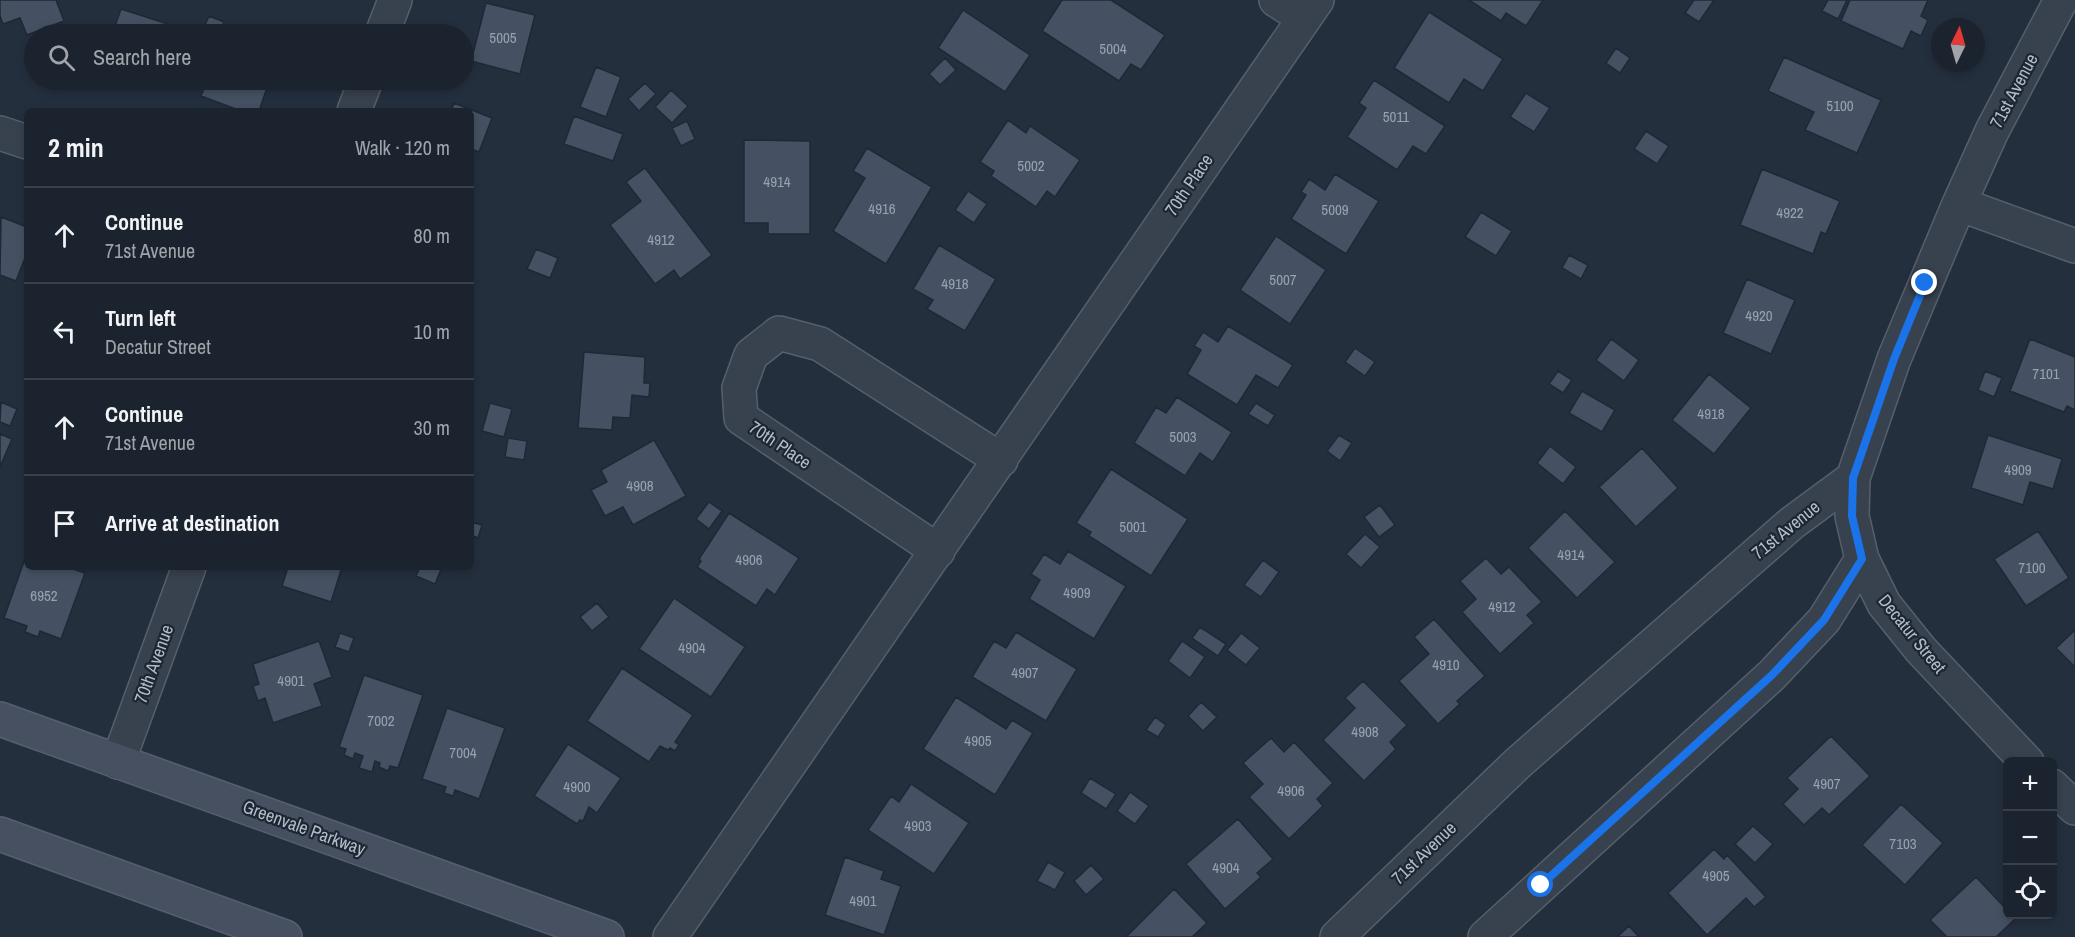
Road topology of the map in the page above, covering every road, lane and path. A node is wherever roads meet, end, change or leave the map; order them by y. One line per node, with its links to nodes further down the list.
1 (395, 0): 5 (street)
2 (1276, 0): 4 (street)
3 (2061, 0): 10 (street, 71st Avenue)
4 (1310, 9): 12 (street, 70th Place)
5 (386, 24)
6 (362, 90): 7 (street)
7 (355, 108)
8 (0, 133): 9 (street)
9 (24, 141)
10 (1959, 204): 11 (street); 13 (street, 71st Avenue)
11 (2075, 246)
12 (1001, 460): 14 (street, 70th Place); 14 (street, 70th Place)
13 (1853, 478): 15 (street, Decatur Street); 26 (street, 71st Avenue)
14 (938, 551): 25 (street, 70th Place)
15 (1862, 559): 18 (street, Decatur Street); 27 (street)
16 (188, 570): 19 (street, 70th Avenue)
17 (0, 719): 19 (street, Greenvale Parkway)
18 (2022, 757)
19 (118, 762): 24 (street, Greenvale Parkway)
20 (2057, 791): 21 (street)
21 (2075, 808)
22 (0, 834): 23 (street)
23 (285, 937)
24 (607, 937)
25 (670, 937)
26 (1337, 937)
27 (1485, 937)

